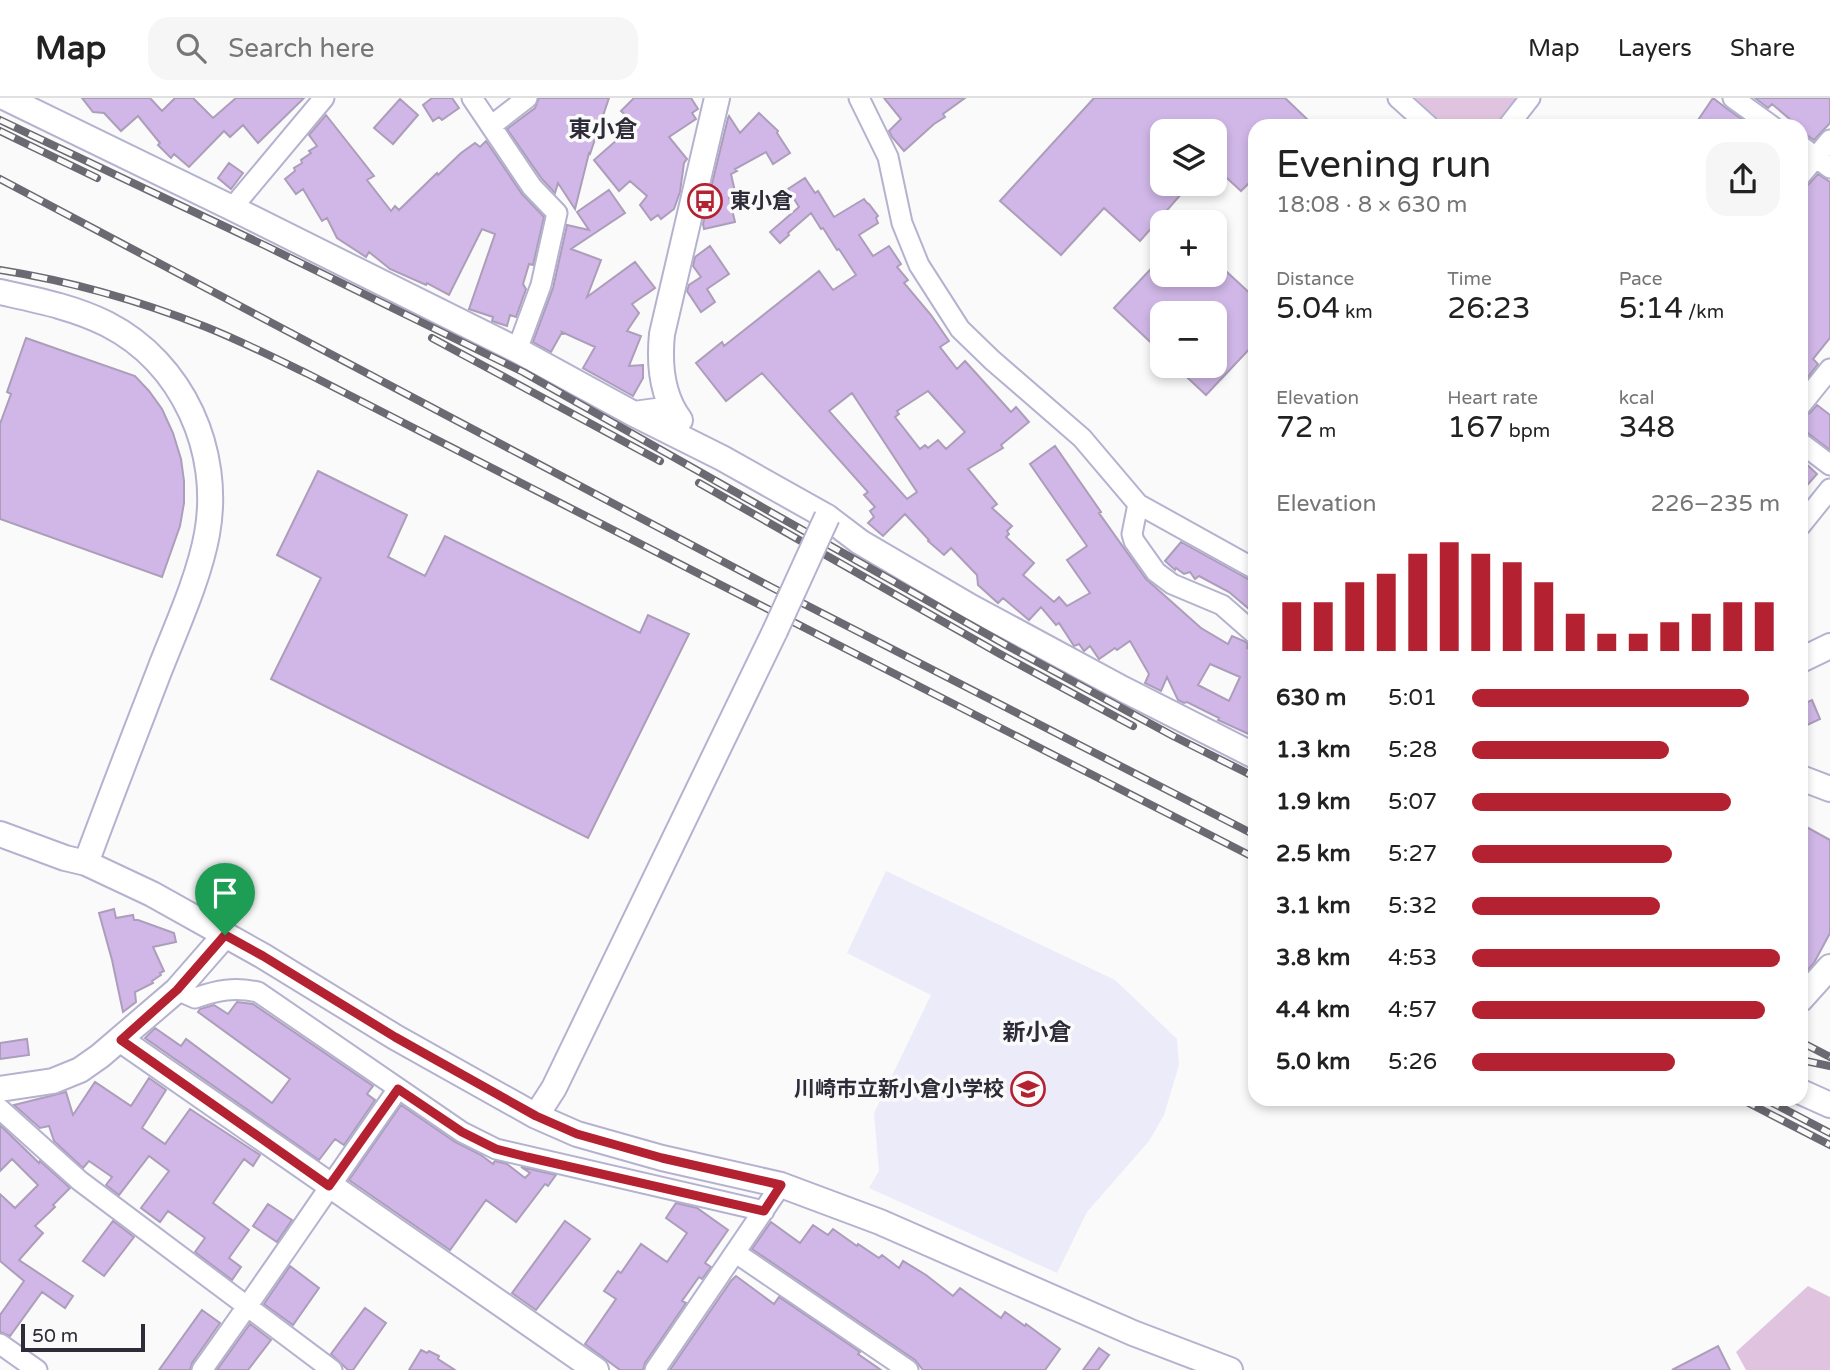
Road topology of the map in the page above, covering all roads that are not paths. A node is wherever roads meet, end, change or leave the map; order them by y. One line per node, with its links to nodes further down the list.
1 (324, 98): 16 (street)
2 (472, 98): 13 (street)
3 (527, 98): 13 (street)
4 (717, 98): 21 (street)
5 (859, 98): 27 (street)
6 (1398, 98): 10 (street)
7 (1530, 98): 11 (street)
8 (1733, 98): 12 (street)
9 (13, 100): 16 (street)
10 (1421, 119)
11 (1514, 119)
12 (1762, 119)
13 (491, 125): 18 (street)
14 (1830, 140): 15 (street)
15 (1816, 157)
16 (232, 208): 18 (street)
17 (0, 292): 38 (street)
18 (517, 350): 22 (street)
19 (1830, 369): 20 (street)
20 (1808, 396)
21 (671, 409): 22 (street); 24 (street)
22 (634, 414): 24 (street)
23 (1808, 448): 25 (street)
24 (722, 458): 29 (street)
25 (1830, 465)
26 (1830, 489): 28 (street)
27 (1138, 504): 30 (street); 31 (street)
28 (1808, 516)
29 (827, 517): 34 (street); 49 (street, bridge)
30 (1248, 565)
31 (1248, 628)
32 (1830, 646): 33 (street)
33 (1808, 657)
34 (1248, 752)
35 (1808, 781): 36 (street)
36 (1830, 789)
37 (0, 834): 38 (street)
38 (86, 863): 39 (street)
39 (225, 935): 41 (street); 49 (street)
40 (1830, 967): 42 (street)
41 (177, 990): 43 (street); 45 (street)
42 (1808, 991)
43 (121, 1040): 44 (street); 51 (street)
44 (0, 1089)
45 (398, 1089): 51 (street); 52 (street)
46 (1808, 1095): 47 (street)
47 (1830, 1105)
48 (0, 1109): 54 (street)
49 (536, 1116): 50 (street)
50 (781, 1185): 52 (street); 62 (street)
51 (329, 1186): 54 (street); 59 (street)
52 (764, 1211): 53 (street)
53 (736, 1253): 60 (street); 61 (street)
54 (248, 1306): 57 (street); 58 (street)
55 (0, 1344): 56 (street)
56 (37, 1370)
57 (202, 1370)
58 (332, 1370)
59 (596, 1370)
60 (655, 1370)
61 (908, 1370)
62 (1230, 1370)

